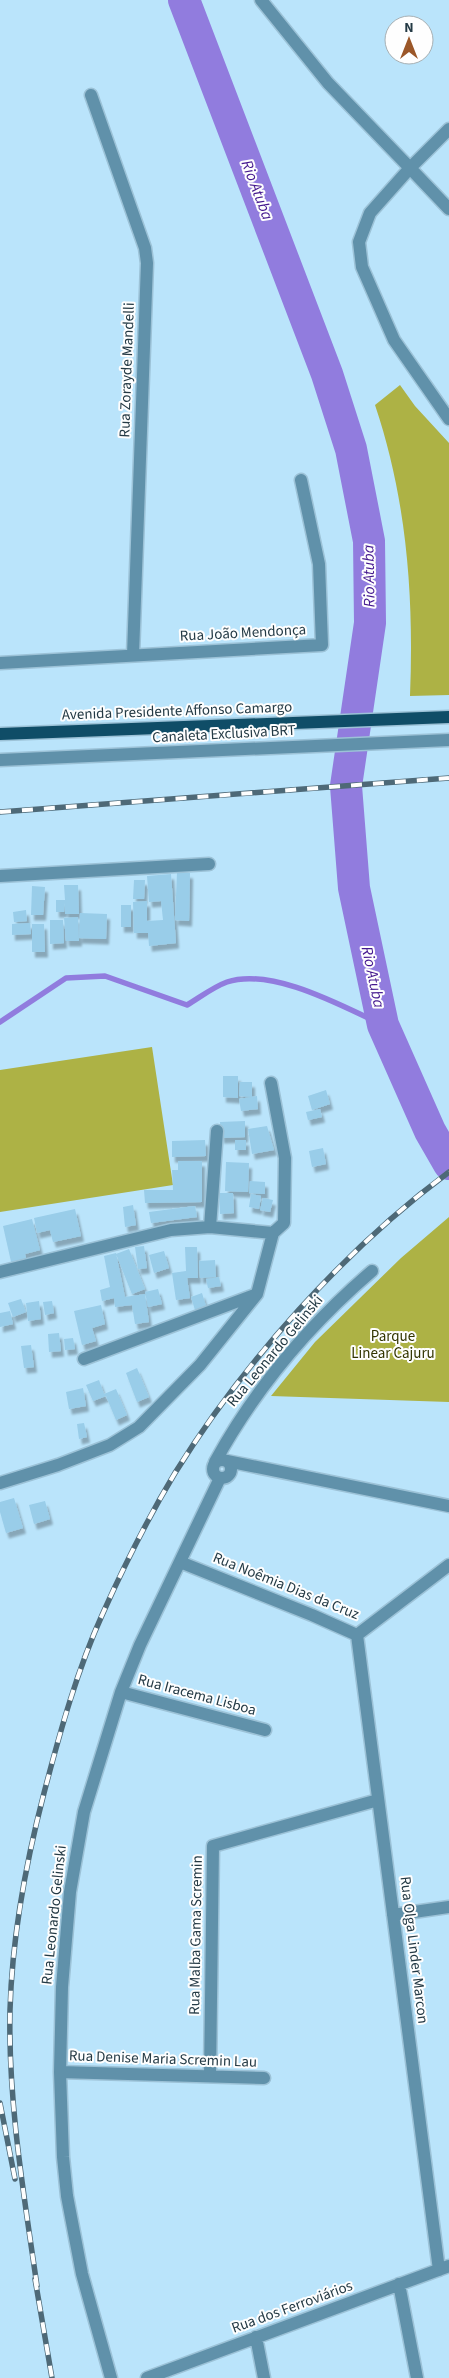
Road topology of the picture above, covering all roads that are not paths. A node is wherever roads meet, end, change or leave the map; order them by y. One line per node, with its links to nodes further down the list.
1 (261, 0): 4 (street)
2 (91, 95): 8 (street, Rua Zorayde Mandelli)
3 (449, 129): 4 (street)
4 (410, 168): 5 (street); 6 (street)
5 (449, 209)
6 (449, 419)
7 (302, 480): 8 (street, Rua João Mendonça)
8 (133, 655): 9 (street, Rua João Mendonça)
9 (0, 663)
10 (449, 717): 11 (main road, Avenida Presidente Affonso Camargo)
11 (0, 734)
12 (449, 740): 13 (street, Canaleta Exclusiva BRT)
13 (0, 760)
14 (209, 864): 15 (street)
15 (0, 876)
16 (271, 1083): 19 (street)
17 (217, 1131): 18 (street)
18 (210, 1227): 19 (street); 21 (street)
19 (273, 1233): 22 (street)
20 (372, 1271): 24 (street, Rua Leonardo Gelinski)
21 (0, 1272)
22 (257, 1294): 23 (street); 25 (street)
23 (84, 1359)
24 (221, 1462): 26 (street); 27 (street, Rua Leonardo Gelinski)
25 (0, 1483)
26 (449, 1506)
27 (180, 1562): 29 (street, Rua Noêmia Dias da Cruz); 30 (street, Rua Leonardo Gelinski)
28 (449, 1565): 29 (street, Rua Noêmia Dias da Cruz)
29 (357, 1635): 32 (street, Rua Olga Linder Marcon)
30 (122, 1692): 31 (street, Rua Iracema Lisboa); 35 (street, Rua Leonardo Gelinski)
31 (265, 1730)
32 (378, 1800): 34 (street, Rua Olga Linder Marcon); 36 (street, Rua Malba Gama Scremin)
33 (449, 1907): 34 (street)
34 (393, 1915): 38 (street, Rua Olga Linder Marcon)
35 (60, 2072): 36 (street, Rua Denise Maria Scremin Lau); 41 (street, Rua Leonardo Gelinski)
36 (210, 2076): 37 (street, Rua Denise Maria Scremin Lau)
37 (264, 2078)
38 (444, 2268): 39 (street, Rua dos Ferroviários)
39 (399, 2284): 40 (street, Rua dos Ferroviários); 44 (street)
40 (256, 2337): 42 (street, Rua dos Ferroviários); 43 (street)
41 (112, 2378)
42 (147, 2378)
43 (264, 2378)
44 (417, 2378)

